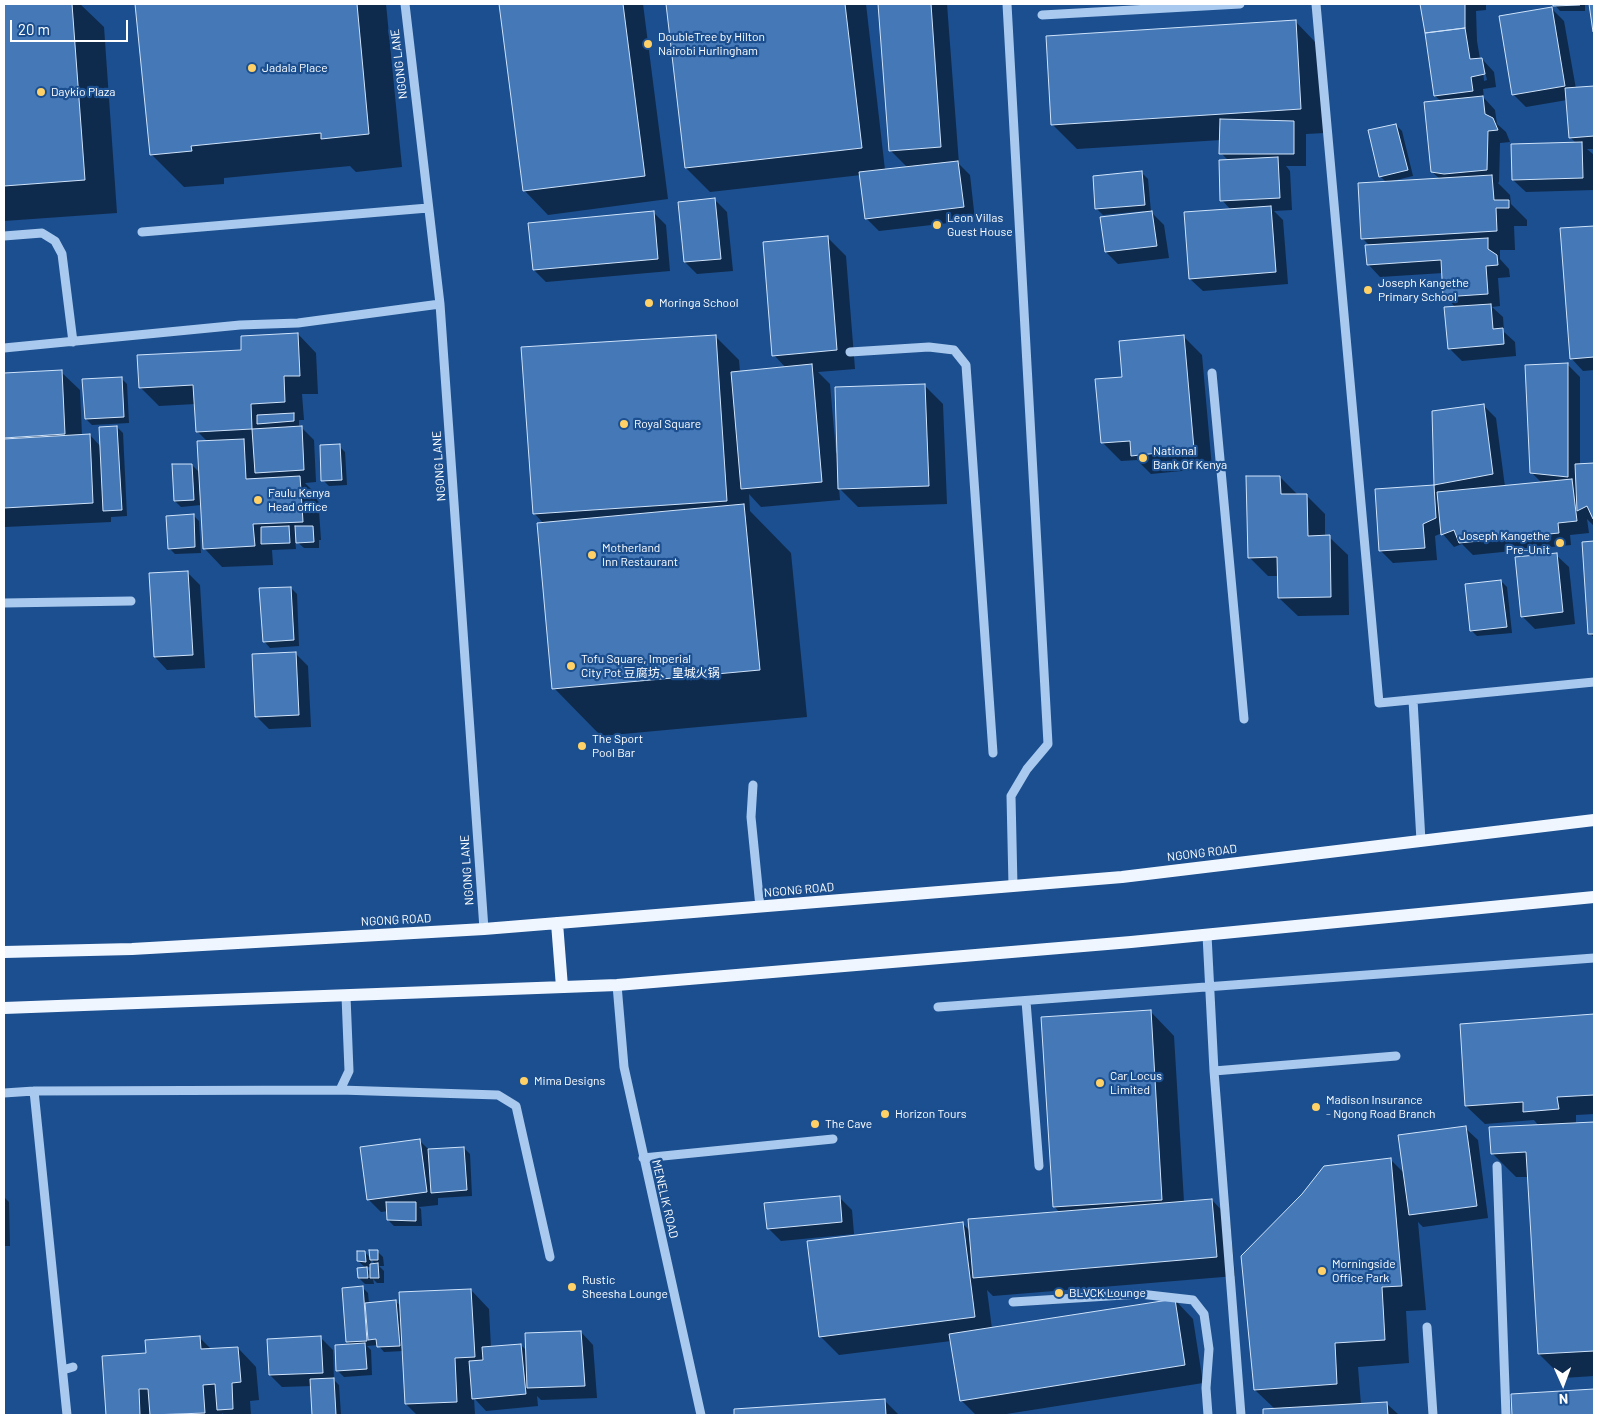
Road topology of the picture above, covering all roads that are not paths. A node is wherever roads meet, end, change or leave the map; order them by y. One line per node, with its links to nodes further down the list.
1 (405, 4): 6 (street, NGONG LANE)
2 (1007, 4): 23 (street)
3 (1240, 4): 5 (street)
4 (1316, 4): 17 (street)
5 (1042, 15)
6 (428, 208): 7 (street); 9 (street, NGONG LANE)
7 (142, 232)
8 (4, 236): 10 (street)
9 (440, 304): 10 (street); 27 (street, NGONG LANE)
10 (73, 342): 11 (street)
11 (4, 348)
12 (850, 352): 19 (street)
13 (1212, 373): 18 (street)
14 (131, 601): 15 (street)
15 (4, 603)
16 (1594, 682): 17 (street)
17 (1412, 700): 22 (street)
18 (1244, 719)
19 (993, 753)
20 (753, 785): 25 (street)
21 (1594, 820): 22 (main road, NGONG ROAD)
22 (1421, 841): 23 (main road, NGONG ROAD)
23 (1013, 886): 25 (main road, NGONG ROAD)
24 (1594, 897): 28 (main road)
25 (760, 907): 26 (main road, NGONG ROAD)
26 (557, 923): 27 (main road, NGONG ROAD); 32 (main road)
27 (484, 928): 29 (main road, NGONG ROAD)
28 (1207, 935): 31 (main road); 33 (street)
29 (4, 952)
30 (1594, 958): 33 (street)
31 (617, 985): 32 (main road); 44 (street, MENELIK ROAD)
32 (562, 987): 34 (main road)
33 (1209, 987): 35 (street); 39 (street)
34 (346, 996): 37 (main road); 40 (street)
35 (1026, 1001): 36 (street); 45 (street)
36 (938, 1007)
37 (4, 1008)
38 (1396, 1056): 39 (street)
39 (1214, 1071): 55 (street)
40 (340, 1090): 41 (street); 47 (street)
41 (34, 1091): 42 (street); 51 (street)
42 (4, 1094)
43 (833, 1139): 44 (street)
44 (643, 1158): 53 (street, MENELIK ROAD)
45 (1039, 1166)
46 (1497, 1166): 57 (street)
47 (550, 1257)
48 (1013, 1302): 54 (street)
49 (1427, 1326): 56 (street)
50 (73, 1367): 51 (street)
51 (63, 1370): 52 (street)
52 (67, 1415)
53 (701, 1415)
54 (1208, 1415)
55 (1241, 1415)
56 (1433, 1415)
57 (1506, 1415)

